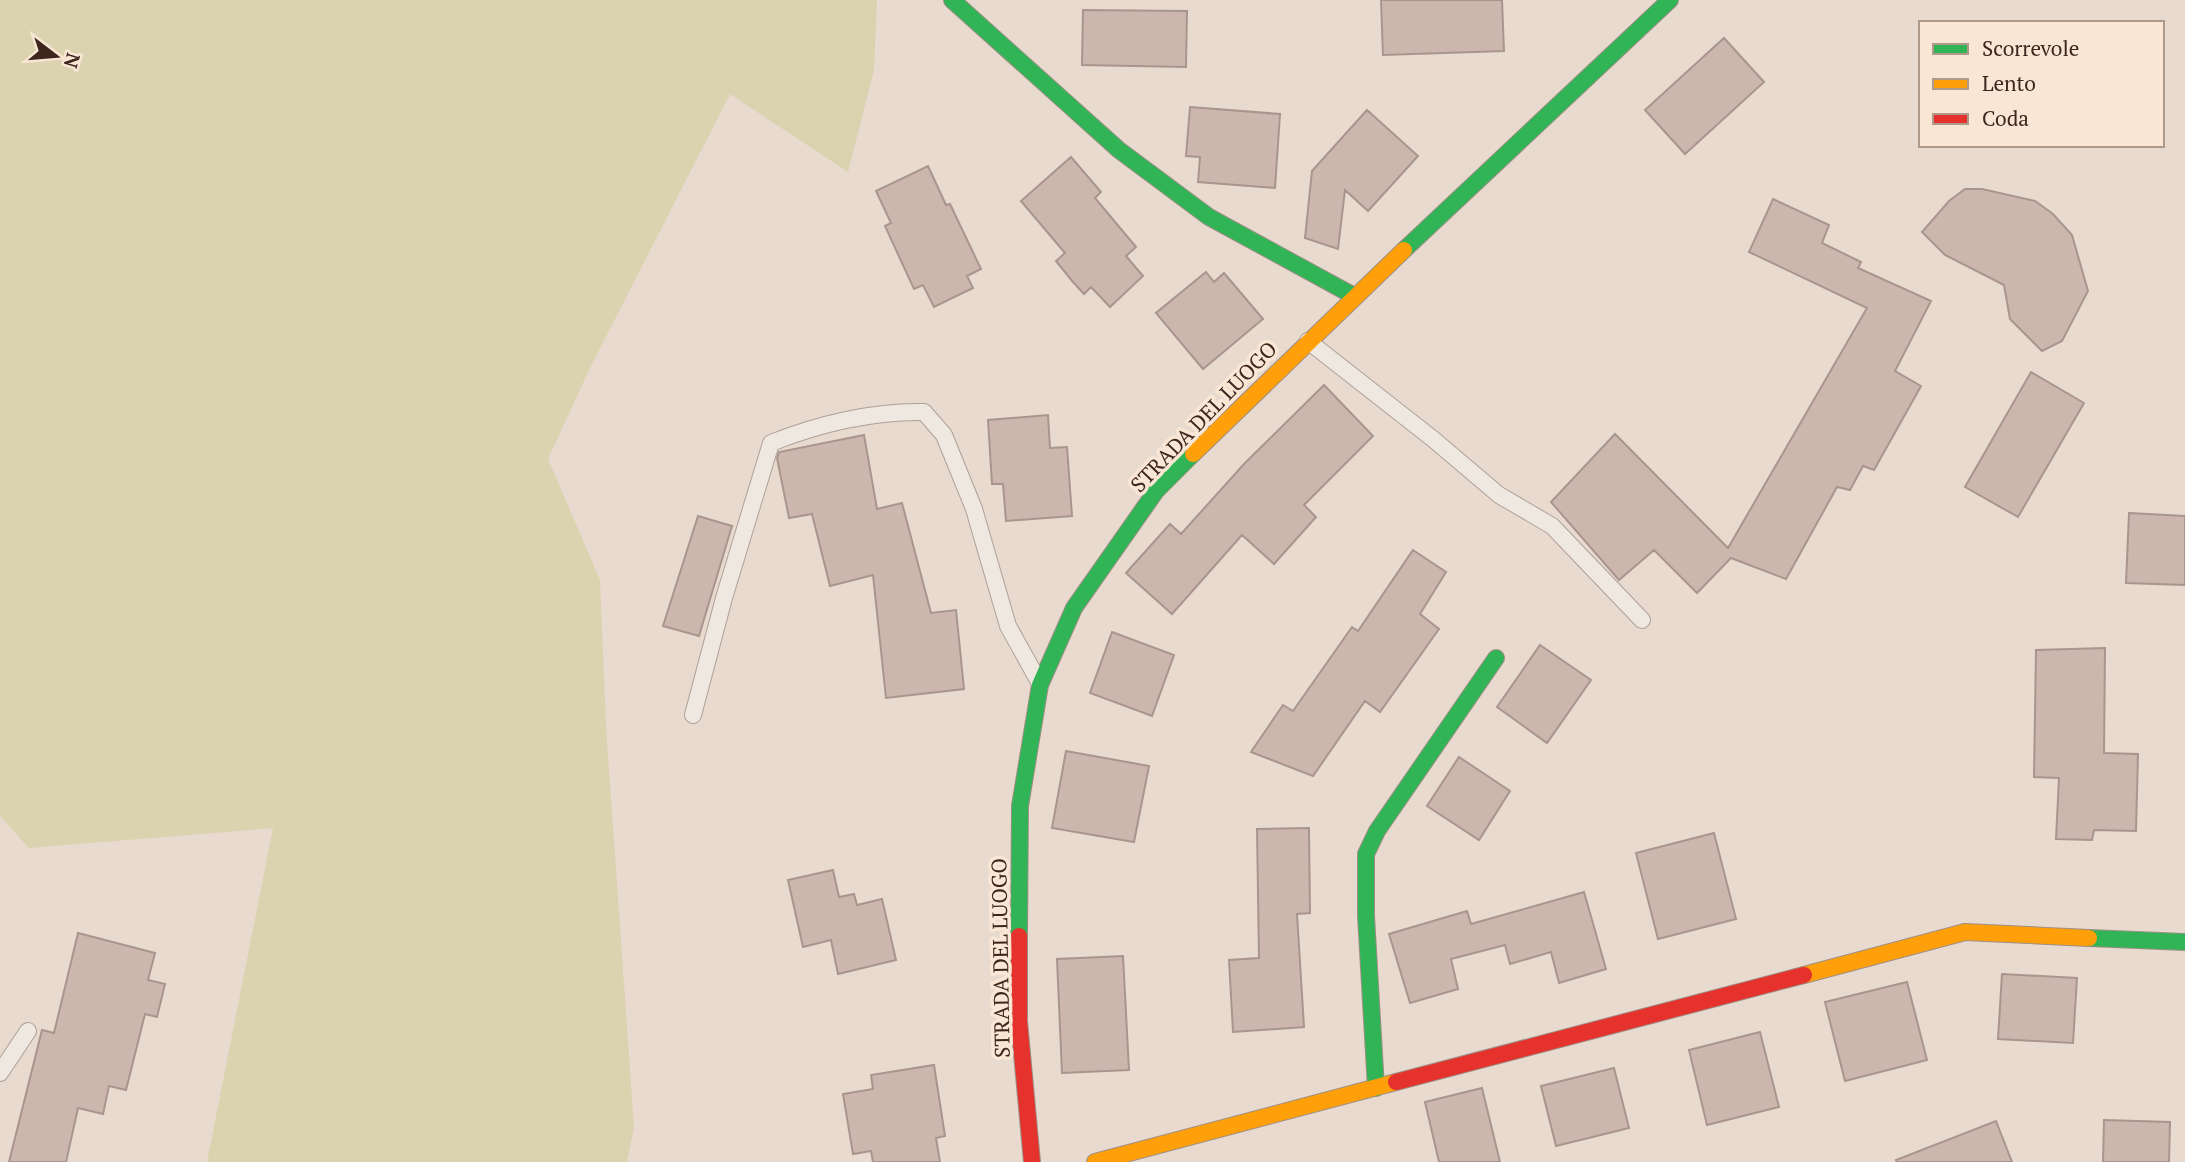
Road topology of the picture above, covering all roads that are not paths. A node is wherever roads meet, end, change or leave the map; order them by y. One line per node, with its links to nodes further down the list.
1 (952, 0): 3 (street)
2 (1670, 0): 3 (street, STRADA DEL LUOGO)
3 (1354, 296): 4 (street, STRADA DEL LUOGO)
4 (1308, 341): 5 (lane); 7 (street, STRADA DEL LUOGO)
5 (1642, 620)
6 (1496, 658): 12 (street)
7 (1040, 685): 8 (lane); 13 (street, STRADA DEL LUOGO)
8 (693, 715)
9 (2185, 942): 12 (street)
10 (28, 1031): 11 (lane)
11 (0, 1073)
12 (1376, 1088): 14 (street)
13 (1032, 1162)
14 (1095, 1162)

